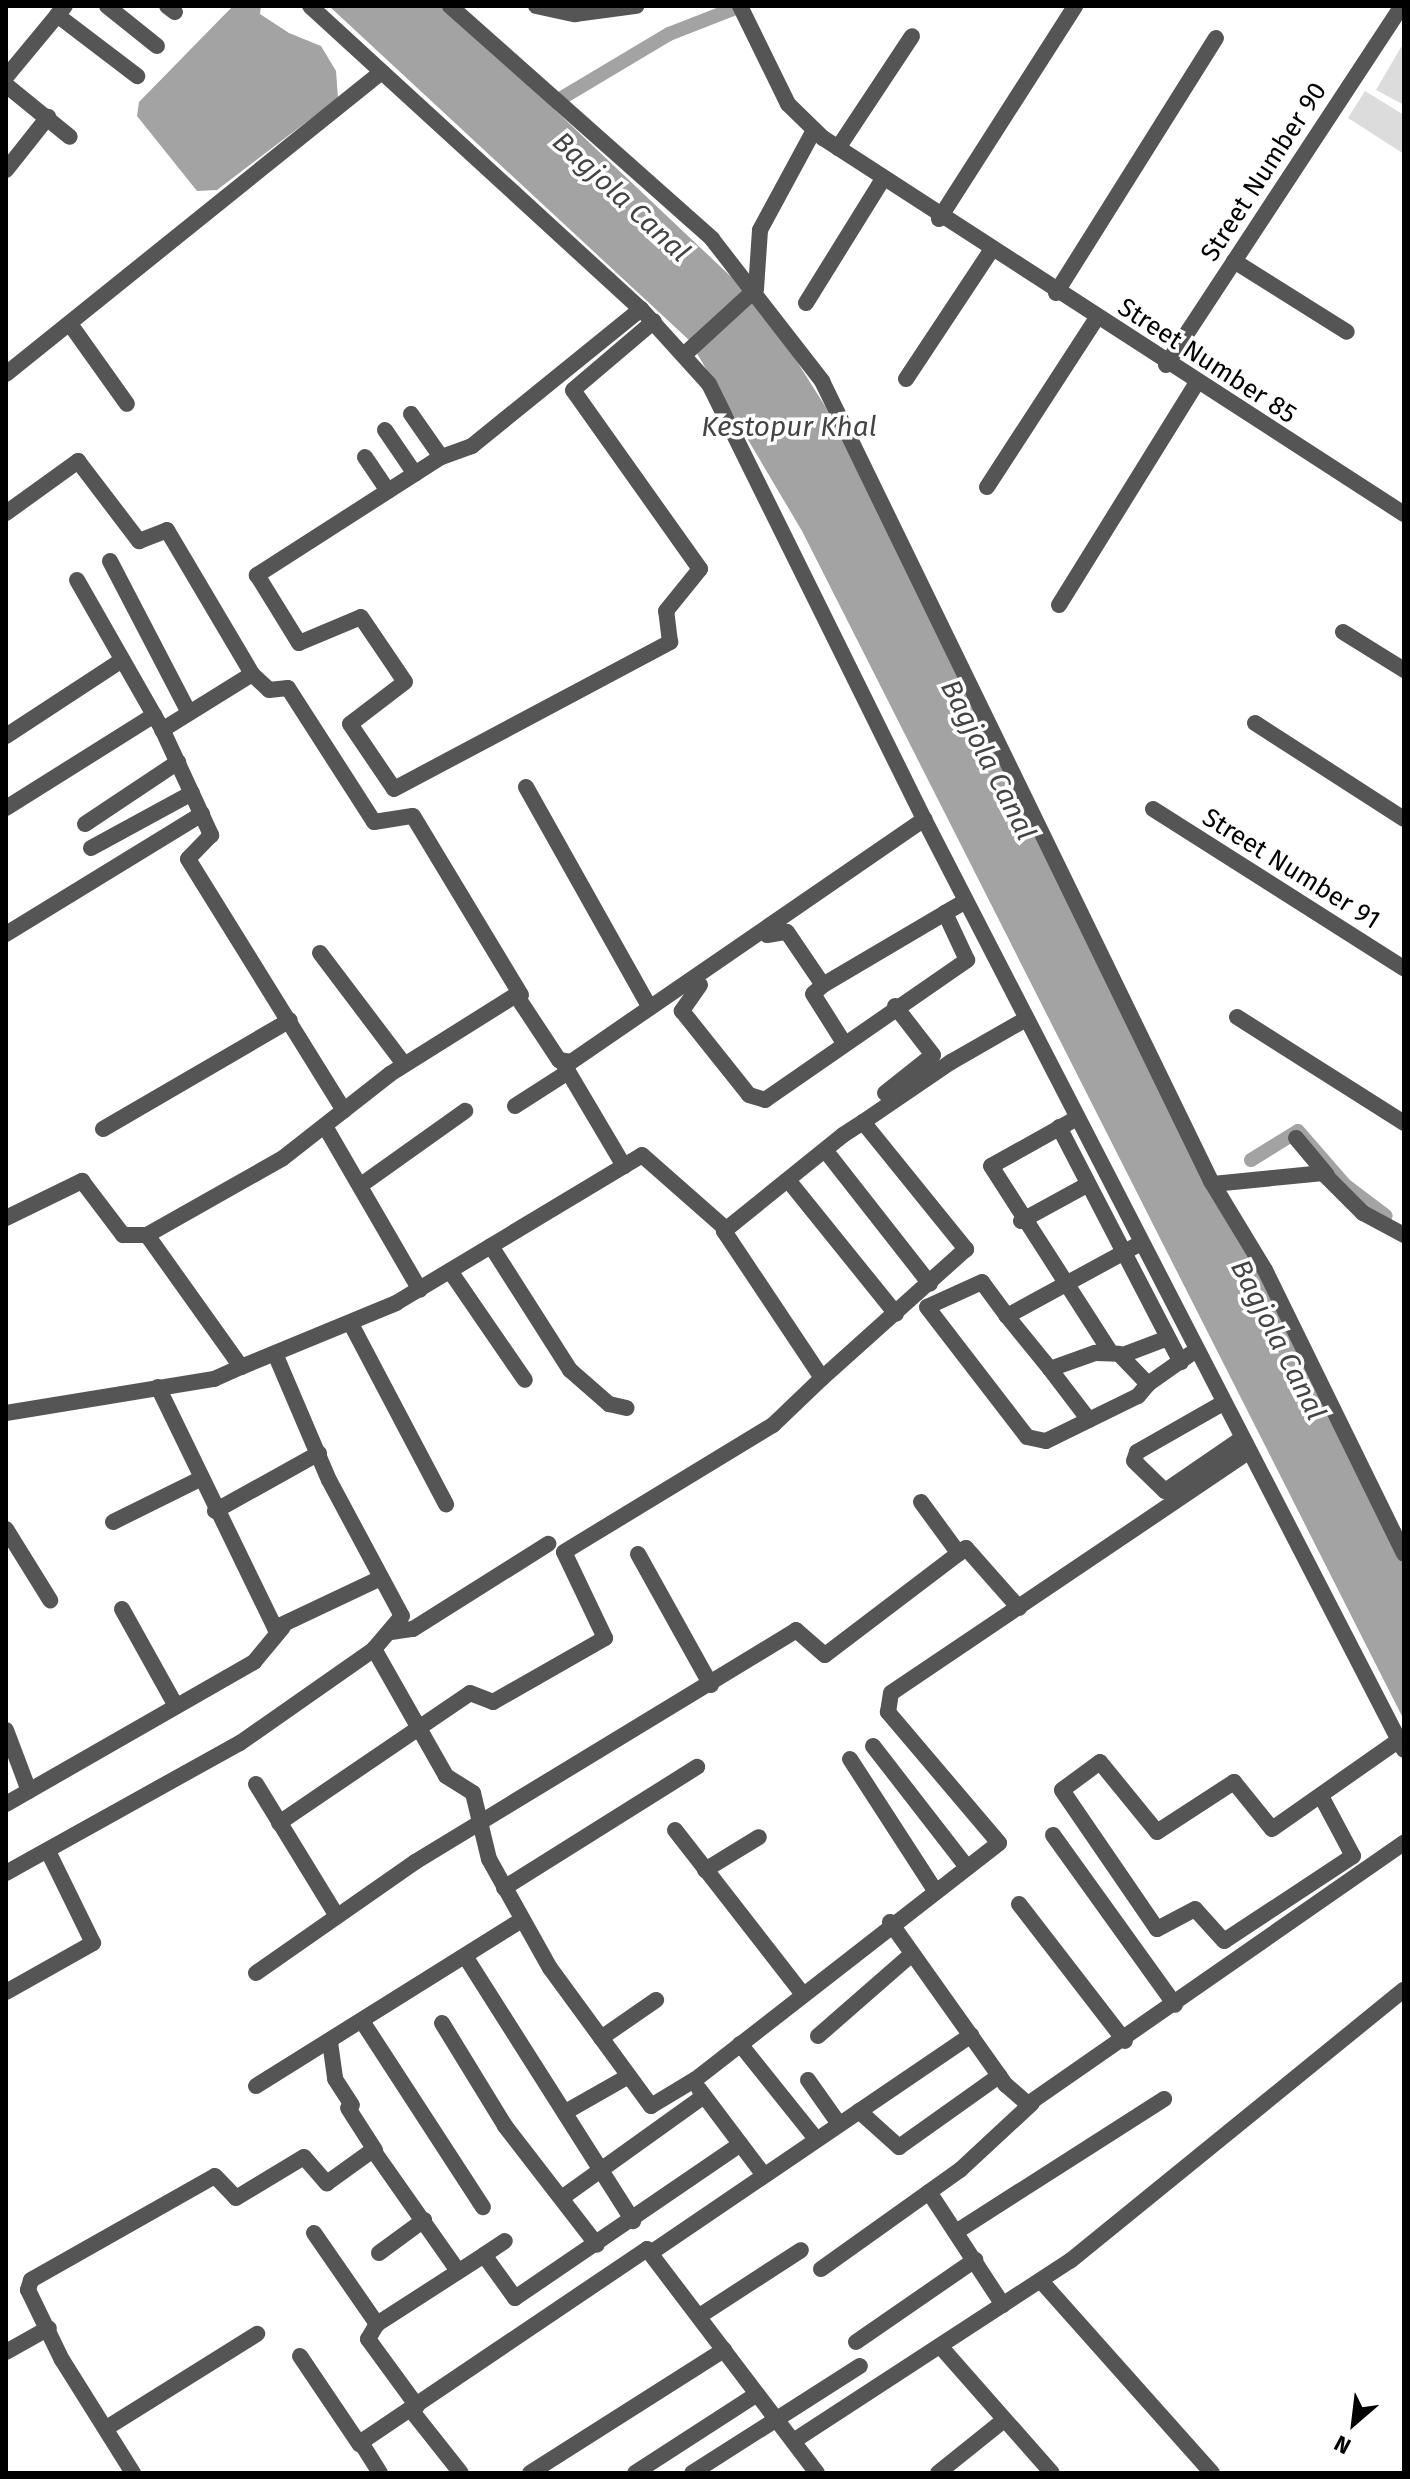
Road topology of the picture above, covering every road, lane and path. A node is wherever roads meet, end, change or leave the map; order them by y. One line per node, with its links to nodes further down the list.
1 (107, 6): 12 (street)
2 (310, 6): 13 (street)
3 (450, 6): 27 (street)
4 (536, 6): 5 (street)
5 (636, 6)
6 (1075, 6): 24 (street)
7 (1402, 6): 26 (street, Street Number 90)
8 (61, 11): 14 (street); 15 (street)
9 (743, 12): 18 (street, Street Number 85)
10 (912, 36): 20 (street)
11 (1216, 38): 28 (street)
12 (157, 46)
13 (382, 72): 30 (street); 33 (street)
14 (137, 76)
15 (6, 77)
16 (6, 85): 17 (street)
17 (48, 117): 19 (street); 21 (street)
18 (814, 130): 20 (street, Street Number 85); 27 (street)
19 (70, 137)
20 (838, 148): 23 (street, Street Number 85)
21 (12, 151): 22 (street)
22 (6, 170)
23 (883, 179): 24 (street, Street Number 85); 29 (street)
24 (939, 219): 25 (street, Street Number 85)
25 (987, 250): 28 (street, Street Number 85); 39 (street)
26 (1234, 261): 34 (street); 36 (street, Street Number 90)
27 (753, 291): 35 (street); 105 (street)
28 (1056, 293): 31 (street, Street Number 85)
29 (806, 303)
30 (641, 309): 32 (street); 38 (street)
31 (1096, 319): 36 (street, Street Number 85); 48 (street)
32 (654, 321): 35 (street); 41 (street)
33 (70, 324): 37 (street); 42 (street)
34 (1347, 332)
35 (685, 354): 69 (street)
36 (1166, 365): 40 (street, Street Number 85)
37 (6, 374)
38 (560, 376): 41 (street); 46 (street)
39 (906, 379)
40 (1196, 384): 51 (street, Street Number 85); 54 (street)
41 (573, 390): 49 (street)
42 (127, 404)
43 (411, 414): 46 (street)
44 (385, 430): 47 (street)
45 (365, 457): 49 (street)
46 (441, 457): 47 (street)
47 (415, 474): 49 (street)
48 (987, 487)
49 (388, 491)
50 (6, 513): 58 (street)
51 (1404, 514)
52 (110, 561): 59 (street)
53 (77, 580): 56 (street)
54 (1059, 605)
55 (1343, 632): 57 (street)
56 (122, 660): 60 (street); 62 (street)
57 (1404, 670)
58 (252, 674): 59 (street); 81 (street)
59 (189, 713): 60 (street)
60 (158, 723): 63 (street); 66 (street)
61 (1255, 723): 70 (street)
62 (6, 736)
63 (178, 762): 65 (street); 71 (street)
64 (526, 787): 83 (street)
65 (192, 793): 68 (street); 72 (street)
66 (6, 808)
67 (1153, 809): 79 (street, Street Number 91)
68 (202, 814): 75 (street); 86 (street)
69 (924, 819): 73 (street); 83 (street)
70 (1404, 819)
71 (85, 824)
72 (91, 848)
73 (966, 901): 74 (street); 76 (street)
74 (945, 913): 78 (street); 80 (street)
75 (6, 934)
76 (990, 948): 78 (street); 85 (street)
77 (320, 953): 88 (street)
78 (967, 960): 82 (street)
79 (1404, 968)
80 (823, 985): 87 (street); 87 (street)
81 (521, 995): 88 (street); 89 (street)
82 (895, 1006): 87 (street); 90 (street)
83 (650, 1008): 89 (street)
84 (1237, 1017): 96 (street)
85 (1026, 1019): 94 (street); 95 (street)
86 (290, 1020): 92 (street); 99 (street)
87 (844, 1043)
88 (404, 1064): 92 (street)
89 (566, 1067): 91 (street); 102 (street)
90 (885, 1093)
91 (515, 1106)
92 (344, 1111): 98 (street)
93 (465, 1111): 106 (street)
94 (1077, 1118): 97 (street); 113 (street)
95 (863, 1122): 101 (street); 118 (street)
96 (1404, 1123)
97 (1059, 1127): 107 (street); 109 (street)
98 (326, 1128): 106 (street); 111 (street)
99 (103, 1129)
100 (1296, 1138): 103 (street)
101 (825, 1150): 104 (street); 118 (street)
102 (624, 1166): 110 (street); 114 (street)
103 (1327, 1175): 105 (street); 112 (street)
104 (788, 1180): 110 (street); 120 (street)
105 (1213, 1184): 149 (street)
106 (361, 1185): 119 (street)
107 (1087, 1185): 109 (street); 115 (street)
108 (6, 1218): 111 (street)
109 (1021, 1221): 117 (street)
110 (726, 1229): 130 (street)
111 (147, 1235): 128 (street)
112 (1404, 1235)
113 (1141, 1243): 115 (street); 124 (street)
114 (491, 1246): 116 (street); 135 (street)
115 (1121, 1254): 117 (street); 123 (street)
116 (450, 1271): 119 (street); 131 (street)
117 (1061, 1283): 121 (street); 125 (street)
118 (930, 1284): 120 (street)
119 (420, 1290): 122 (street)
120 (896, 1314): 130 (street)
121 (1007, 1316): 129 (street); 137 (street)
122 (351, 1324): 126 (street); 142 (street)
123 (1168, 1338): 125 (street); 127 (street)
124 (1196, 1350): 127 (street); 134 (street)
125 (1117, 1354): 129 (street); 132 (street)
126 (276, 1356): 128 (street); 139 (street)
127 (1181, 1362): 132 (street)
128 (241, 1367): 133 (street)
129 (1050, 1369): 137 (street)
130 (822, 1378): 159 (street)
131 (525, 1380)
132 (1148, 1384): 137 (street)
133 (158, 1387): 136 (street); 140 (street)
134 (1223, 1403): 138 (street); 138 (street)
135 (627, 1408)
136 (6, 1413)
137 (1089, 1420)
138 (1244, 1445): 152 (street); 161 (street)
139 (319, 1453): 143 (street); 150 (street)
140 (202, 1478): 143 (street); 144 (street)
141 (921, 1502): 148 (street)
142 (446, 1504)
143 (215, 1511): 154 (street)
144 (113, 1522)
145 (6, 1529): 151 (street)
146 (548, 1544): 155 (street)
147 (638, 1554): 157 (street)
148 (959, 1554): 152 (street); 157 (street)
149 (1404, 1554)
150 (381, 1578): 154 (street); 155 (street)
151 (50, 1600)
152 (1019, 1608): 176 (street)
153 (122, 1609): 158 (street)
154 (283, 1627): 158 (street)
155 (391, 1632): 156 (street)
156 (374, 1649): 159 (street); 175 (street)
157 (711, 1685): 169 (street)
158 (176, 1706): 166 (street)
159 (420, 1728): 169 (street); 170 (street)
160 (6, 1730): 166 (street)
161 (1402, 1745): 167 (street)
162 (873, 1746): 176 (street)
163 (850, 1759): 180 (street)
164 (697, 1767): 179 (street)
165 (256, 1784): 170 (street)
166 (29, 1791): 168 (street)
167 (1321, 1796): 167 (street)
168 (6, 1804)
169 (483, 1820): 179 (street); 182 (street)
170 (279, 1823): 182 (street)
171 (675, 1830): 177 (street)
172 (1053, 1835): 192 (street)
173 (759, 1837): 177 (street)
174 (1404, 1843): 192 (street)
175 (48, 1851): 178 (street); 189 (street)
176 (966, 1866): 180 (street)
177 (705, 1870): 190 (street)
178 (6, 1873)
179 (504, 1888): 183 (street)
180 (934, 1889): 184 (street)
181 (1019, 1904): 198 (street)
182 (337, 1916): 187 (street)
183 (522, 1920): 186 (street); 197 (street)
184 (890, 1922): 185 (street); 190 (street)
185 (912, 1954): 195 (street); 196 (street)
186 (465, 1956): 193 (street); 209 (street)
187 (256, 1973)
188 (1404, 1990): 233 (street)
189 (6, 1992)
190 (802, 1993): 200 (street)
191 (656, 2000): 197 (street)
192 (1175, 2005): 198 (street)
193 (362, 2021): 199 (street); 219 (street)
194 (442, 2023): 218 (street)
195 (971, 2035): 201 (street); 210 (street)
196 (818, 2036)
197 (601, 2038): 202 (street)
198 (1125, 2041): 208 (street)
199 (330, 2042): 205 (street); 214 (street)
200 (740, 2044): 204 (street); 212 (street)
201 (999, 2076): 208 (street); 210 (street)
202 (627, 2077): 204 (street); 209 (street)
203 (808, 2080): 211 (street)
204 (692, 2082): 206 (street)
205 (256, 2086)
206 (704, 2096): 213 (street); 215 (street)
207 (1164, 2099): 222 (street)
208 (1032, 2103): 217 (street)
209 (569, 2110): 215 (street)
210 (859, 2111): 211 (street)
211 (839, 2124): 212 (street)
212 (816, 2139): 216 (street)
213 (741, 2144): 216 (street); 221 (street)
214 (375, 2150): 220 (street); 237 (street)
215 (599, 2173): 218 (street); 221 (street)
216 (763, 2174): 227 (street)
217 (929, 2192): 222 (street); 231 (street)
218 (563, 2197): 225 (street)
219 (483, 2207)
220 (424, 2220): 228 (street); 232 (street)
221 (633, 2221): 225 (street)
222 (956, 2232): 230 (street)
223 (314, 2233): 236 (street)
224 (505, 2241): 229 (street)
225 (597, 2245): 229 (street)
226 (801, 2250): 235 (street)
227 (652, 2252): 235 (street); 246 (street)
228 (379, 2253)
229 (484, 2255): 232 (street)
230 (975, 2260): 234 (street); 239 (street)
231 (821, 2269)
232 (458, 2271): 236 (street)
233 (1041, 2281): 234 (street); 261 (street)
234 (1003, 2305): 240 (street)
235 (701, 2315): 241 (street)
236 (377, 2324): 246 (street)
237 (49, 2328): 242 (street); 249 (street)
238 (257, 2334): 249 (street)
239 (856, 2342)
240 (940, 2346): 248 (street); 250 (street)
241 (724, 2350): 245 (street); 255 (street)
242 (6, 2352)
243 (300, 2356): 251 (street)
244 (860, 2366): 247 (street)
245 (757, 2394): 247 (street); 256 (street)
246 (414, 2408): 251 (street); 254 (street)
247 (778, 2420): 250 (street); 257 (street)
248 (1003, 2421): 259 (street); 260 (street)
249 (108, 2427): 252 (street)
250 (795, 2440): 258 (street)
251 (360, 2445): 253 (street)
252 (126, 2471)
253 (380, 2473)
254 (461, 2473)
255 (530, 2473)
256 (635, 2473)
257 (692, 2473)
258 (817, 2473)
259 (938, 2473)
260 (1052, 2473)
261 (1212, 2473)

